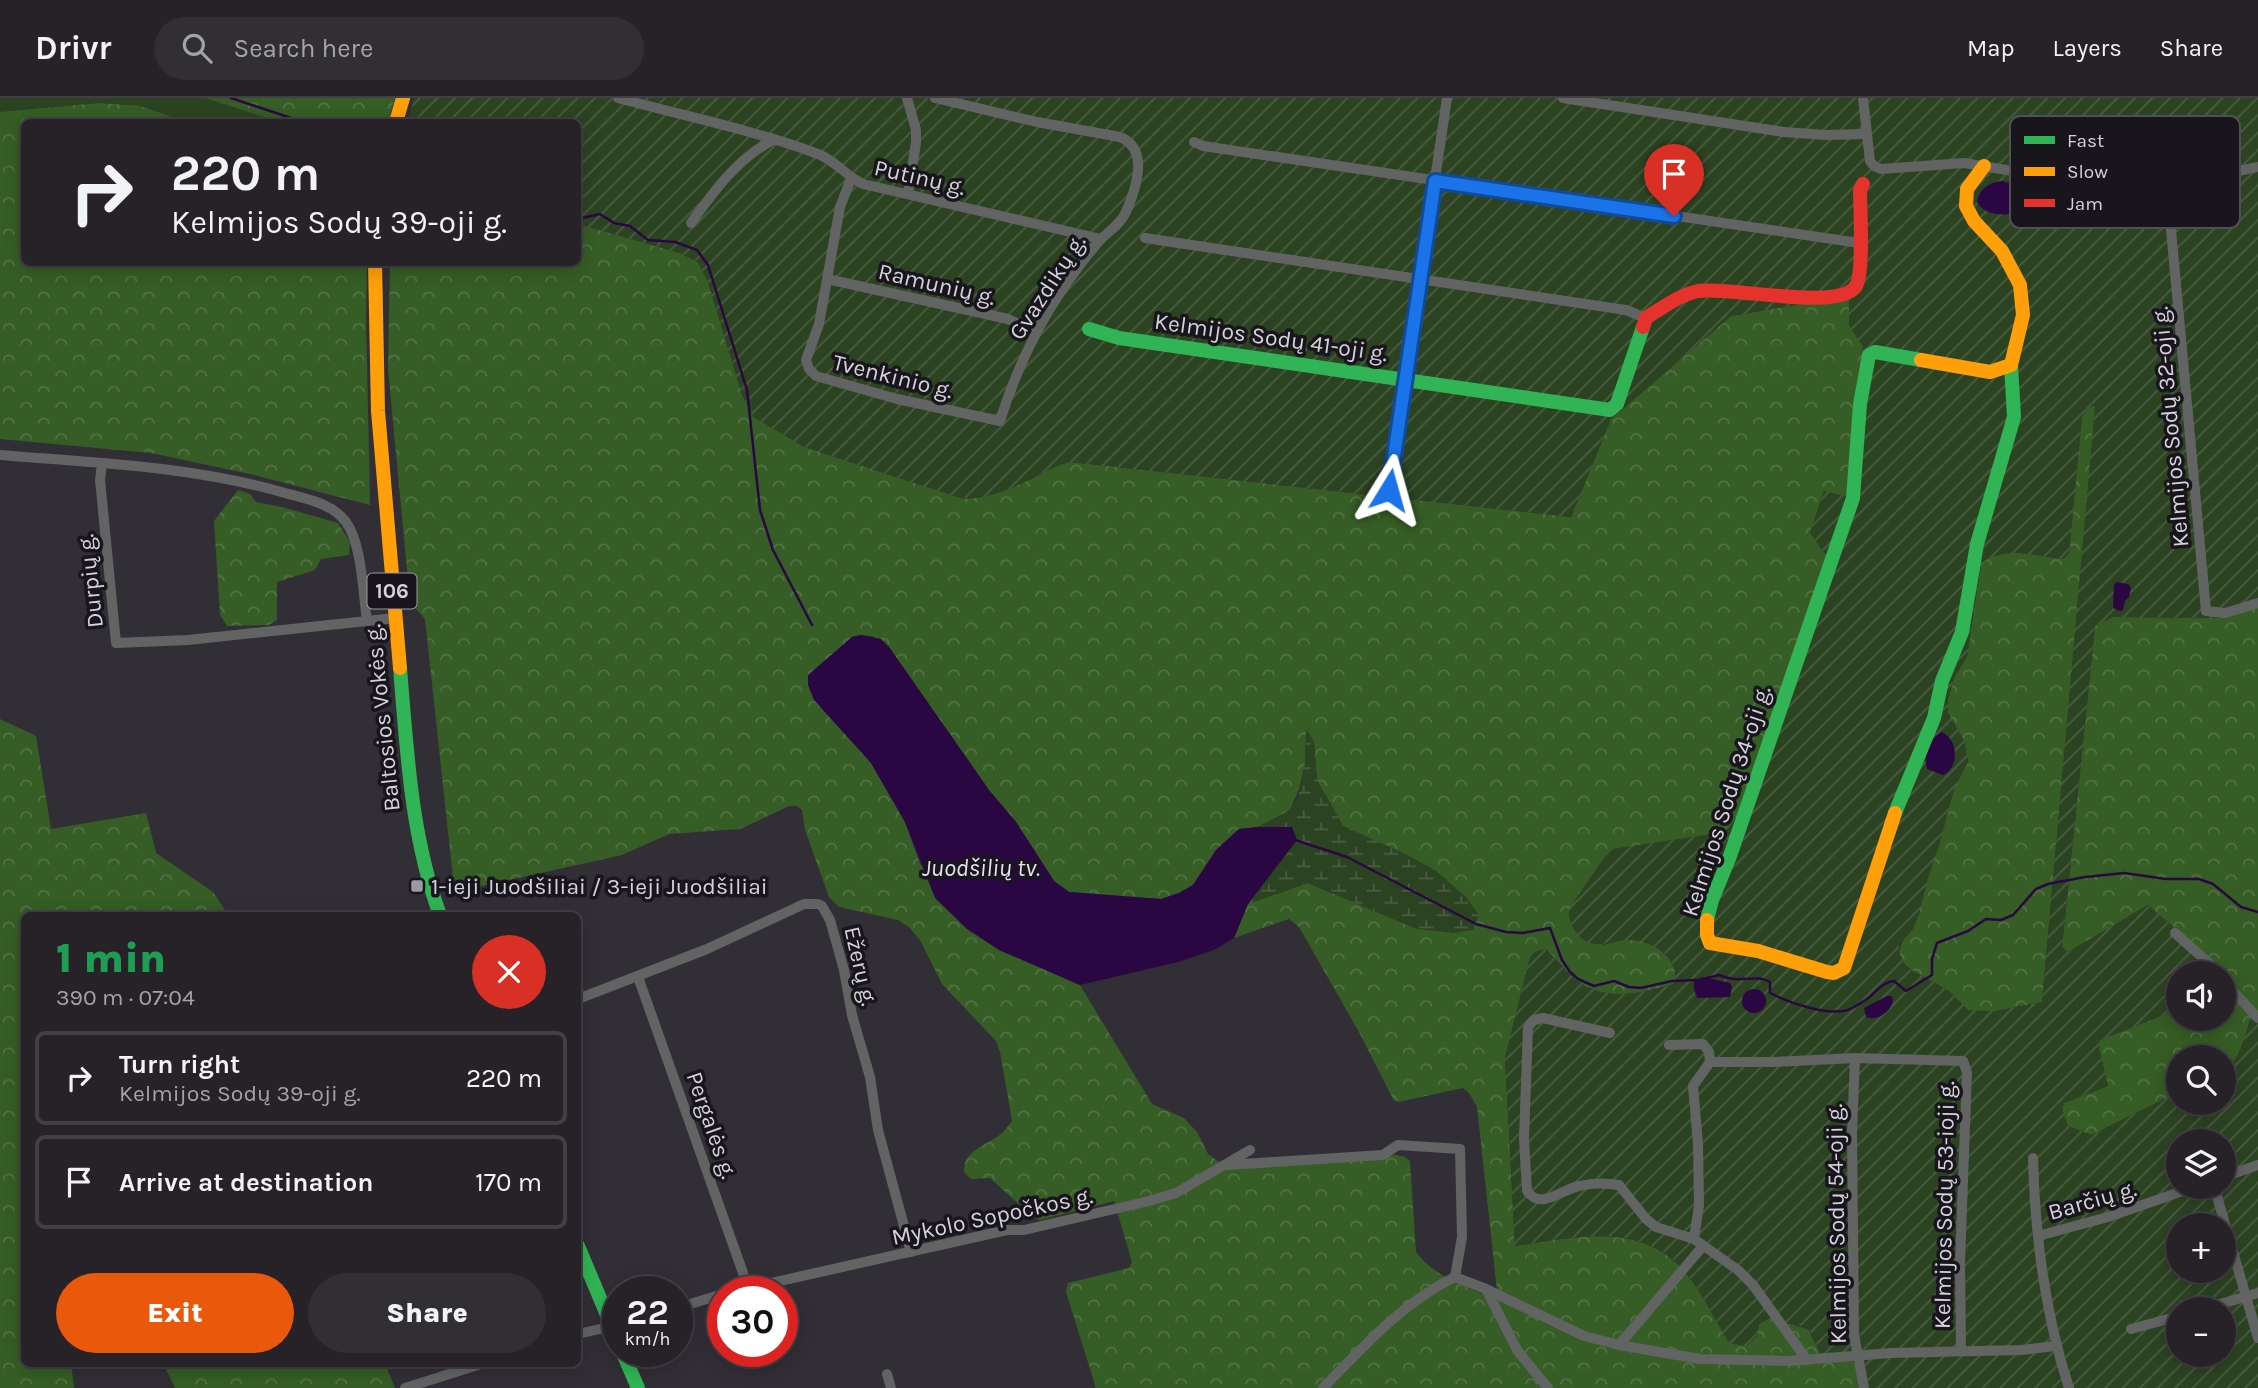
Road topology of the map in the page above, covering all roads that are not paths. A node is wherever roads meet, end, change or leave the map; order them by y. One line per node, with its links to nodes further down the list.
1 (403, 98): 8 (street)
2 (618, 98): 10 (street, Putinų g.)
3 (907, 98): 19 (street)
4 (935, 98): 23 (street, Gvazdikų g.)
5 (1447, 98): 17 (street)
6 (1563, 98): 9 (street)
7 (1863, 98): 9 (street)
8 (397, 119)
9 (1867, 134): 12 (street)
10 (773, 139): 16 (street, Putinų g.); 20 (street)
11 (1194, 142): 17 (street)
12 (1984, 166): 14 (street); 31 (street, Kelmijos Sodų 34-oji g.)
13 (2258, 167): 15 (street)
14 (2010, 170)
15 (2240, 171)
16 (851, 179): 19 (street, Putinų g.); 26 (street, Tvenkinio g.)
17 (1435, 181): 24 (street); 27 (street)
18 (1863, 184): 24 (street)
19 (908, 193): 23 (street, Putinų g.)
20 (691, 223)
21 (2171, 228): 37 (street, Kelmijos Sodų 32-oji g.)
22 (1145, 238): 27 (street)
23 (1101, 239): 30 (street, Gvazdikų g.)
24 (1859, 243): 28 (street)
25 (375, 266): 38 (street, Baltosios Vokės g. / 106)
26 (827, 279): 30 (street, Ramunių g.); 33 (street, Tvenkinio g.)
27 (1420, 280): 28 (street); 32 (street)
28 (1646, 318): 32 (street, Kelmijos Sodų 41-oji g.)
29 (1088, 329): 32 (street, Kelmijos Sodų 41-oji g.)
30 (1036, 332): 33 (street, Gvazdikų g.)
31 (2011, 365): 31 (street, Kelmijos Sodų 34-oji g.)
32 (1406, 379): 36 (street)
33 (1000, 421)
34 (0, 456): 35 (street)
35 (102, 464): 39 (street); 39 (street, Durpių g.)
36 (1389, 490)
37 (2258, 603)
38 (395, 618): 39 (street, Durpių g.); 40 (street, Baltosios Vokės g. / 106)
39 (367, 621)
40 (439, 912)
41 (2175, 933): 42 (street)
42 (2206, 961)
43 (638, 977): 45 (street, Ežerų g.); 62 (street, Ežerų g.); 63 (street, Pergalės g.)
44 (2236, 994): 46 (street)
45 (581, 998)
46 (2258, 1017)
47 (1610, 1033): 59 (street)
48 (1669, 1045): 50 (street)
49 (1855, 1058): 50 (street, Kelmijos Sodų 53-ioji g.); 78 (street, Kelmijos Sodų 53-ioji g.); 79 (street, Kelmijos Sodų 54-oji g.)
50 (1710, 1062): 59 (street)
51 (1250, 1150): 53 (street, Mykolo Sopočkos g.)
52 (2033, 1158): 58 (street)
53 (1223, 1165): 62 (street, Mykolo Sopočkos g.); 65 (street)
54 (2258, 1165): 55 (street)
55 (2236, 1173)
56 (2166, 1197): 58 (street, Barčių g.)
57 (2218, 1199): 68 (street)
58 (2038, 1236): 77 (street)
59 (1694, 1239): 60 (street)
60 (1703, 1246): 76 (street); 80 (street)
61 (581, 1252): 69 (street)
62 (912, 1252): 64 (street, Mykolo Sopočkos g.)
63 (744, 1276)
64 (798, 1276)
65 (1455, 1277): 66 (street); 87 (street)
66 (1486, 1289): 76 (street); 88 (street)
67 (2258, 1293): 68 (street)
68 (2247, 1296): 70 (street); 75 (street)
69 (602, 1297)
70 (2236, 1299)
71 (2166, 1320): 73 (street)
72 (602, 1328): 74 (street)
73 (2132, 1329)
74 (581, 1333)
75 (2258, 1338)
76 (1619, 1345): 80 (street)
77 (2055, 1346): 78 (street); 90 (street)
78 (1961, 1351): 79 (street)
79 (1857, 1355): 80 (street); 89 (street, Kelmijos Sodų 54-oji g.)
80 (1807, 1360)
81 (471, 1367): 84 (street)
82 (629, 1367): 85 (street)
83 (887, 1374): 86 (street)
84 (405, 1388)
85 (638, 1388)
86 (891, 1388)
87 (1323, 1388)
88 (1548, 1388)
89 (1864, 1388)
90 (2069, 1388)

